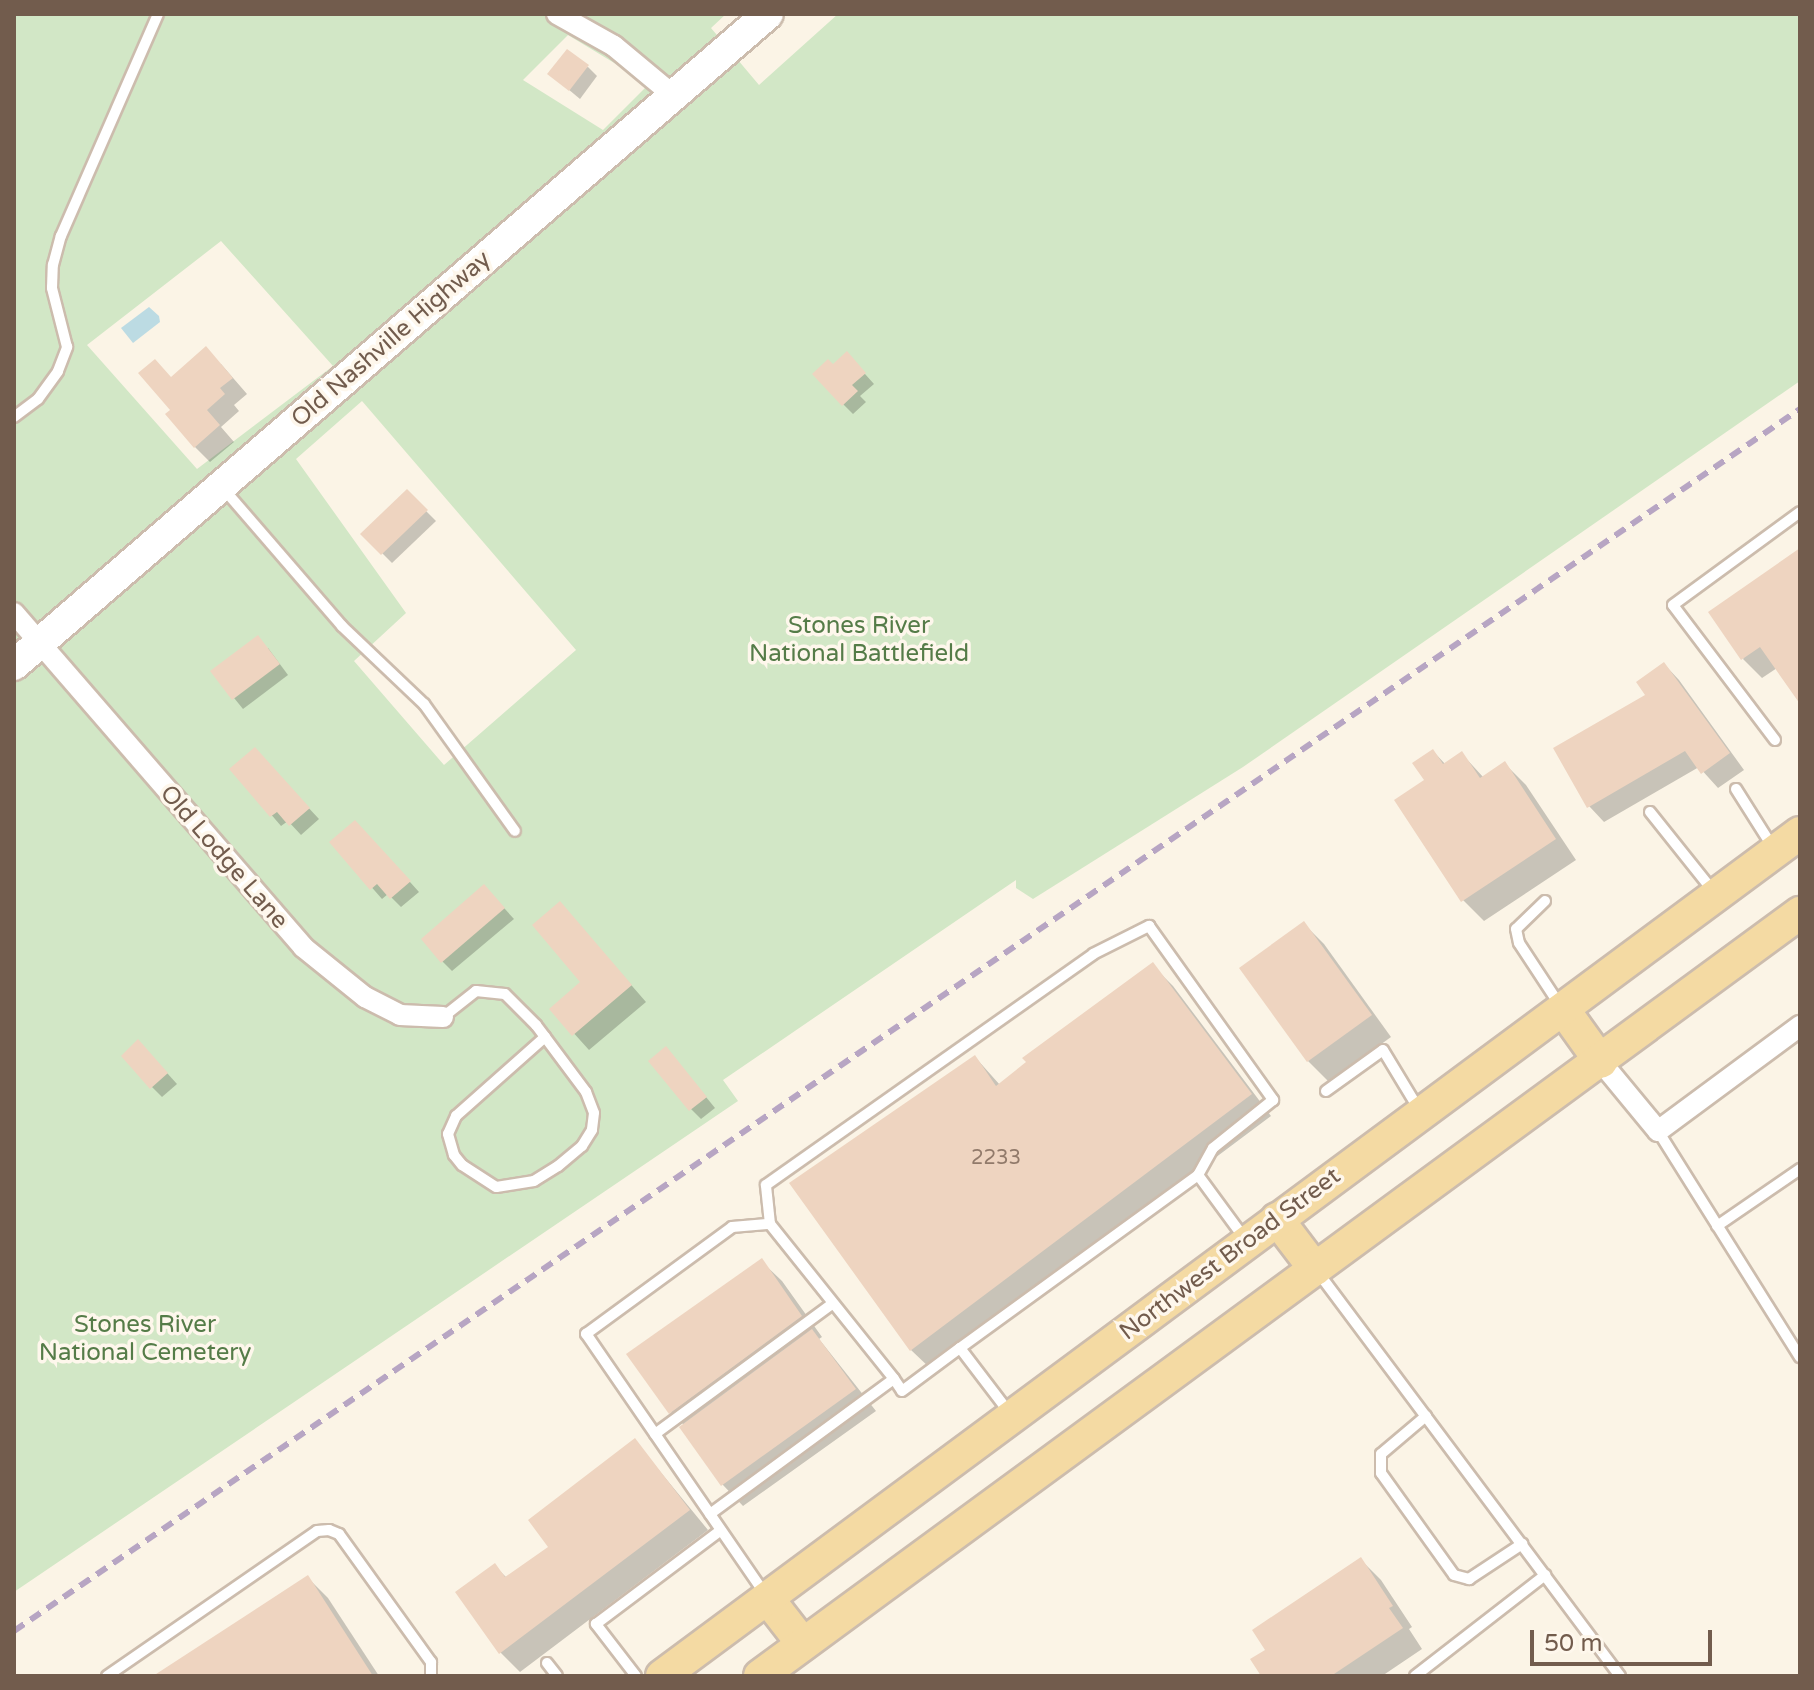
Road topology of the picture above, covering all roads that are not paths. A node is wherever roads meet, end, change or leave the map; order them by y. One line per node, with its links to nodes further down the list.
1 (158, 14): 5 (lane)
2 (557, 14): 4 (street)
3 (768, 14): 4 (main road, Old Nashville Highway)
4 (673, 95): 6 (main road, Old Nashville Highway)
5 (14, 417)
6 (221, 486): 9 (main road, Old Nashville Highway); 14 (lane)
7 (1800, 512): 11 (lane)
8 (14, 613): 9 (street, Old Lodge Lane)
9 (42, 641): 10 (main road, Old Nashville Highway); 20 (street, Old Lodge Lane)
10 (14, 665)
11 (1775, 740)
12 (1736, 789): 15 (lane)
13 (1650, 812): 16 (lane)
14 (515, 831)
15 (1788, 842): 16 (main road, Northwest Broad Street)
16 (1717, 895): 19 (main road, Northwest Broad Street)
17 (1545, 901): 19 (lane)
18 (1800, 913): 23 (main road)
19 (1563, 1009): 23 (main road); 25 (main road, Northwest Broad Street)
20 (443, 1017): 22 (lane)
21 (1800, 1026): 26 (street)
22 (545, 1037): 22 (lane)
23 (1601, 1062): 26 (street); 33 (main road)
24 (1326, 1091): 25 (lane)
25 (1421, 1113): 29 (main road, Northwest Broad Street)
26 (1658, 1131): 31 (lane)
27 (1800, 1169): 31 (lane)
28 (1198, 1175): 30 (lane); 32 (lane); 35 (lane)
29 (1277, 1219): 32 (main road, Northwest Broad Street); 33 (main road)
30 (770, 1224): 34 (lane); 40 (lane)
31 (1717, 1226): 36 (lane)
32 (1247, 1241): 39 (main road, Northwest Broad Street)
33 (1315, 1269): 38 (lane); 46 (main road)
34 (832, 1304): 37 (lane); 40 (lane)
35 (960, 1348): 37 (lane); 39 (lane)
36 (1800, 1357)
37 (894, 1379): 41 (lane)
38 (1426, 1416): 43 (lane); 43 (lane)
39 (1012, 1417): 45 (main road, Northwest Broad Street)
40 (655, 1434): 41 (lane)
41 (710, 1514): 42 (lane)
42 (721, 1530): 45 (lane); 51 (lane)
43 (1522, 1544): 44 (lane)
44 (1545, 1575): 54 (lane); 55 (lane)
45 (768, 1599): 46 (main road); 52 (main road, Northwest Broad Street)
46 (803, 1644): 53 (main road)
47 (547, 1663): 50 (lane)
48 (107, 1676): 49 (lane)
49 (431, 1676)
50 (557, 1676)
51 (636, 1676)
52 (662, 1676)
53 (760, 1676)
54 (1415, 1676)
55 (1620, 1676)

